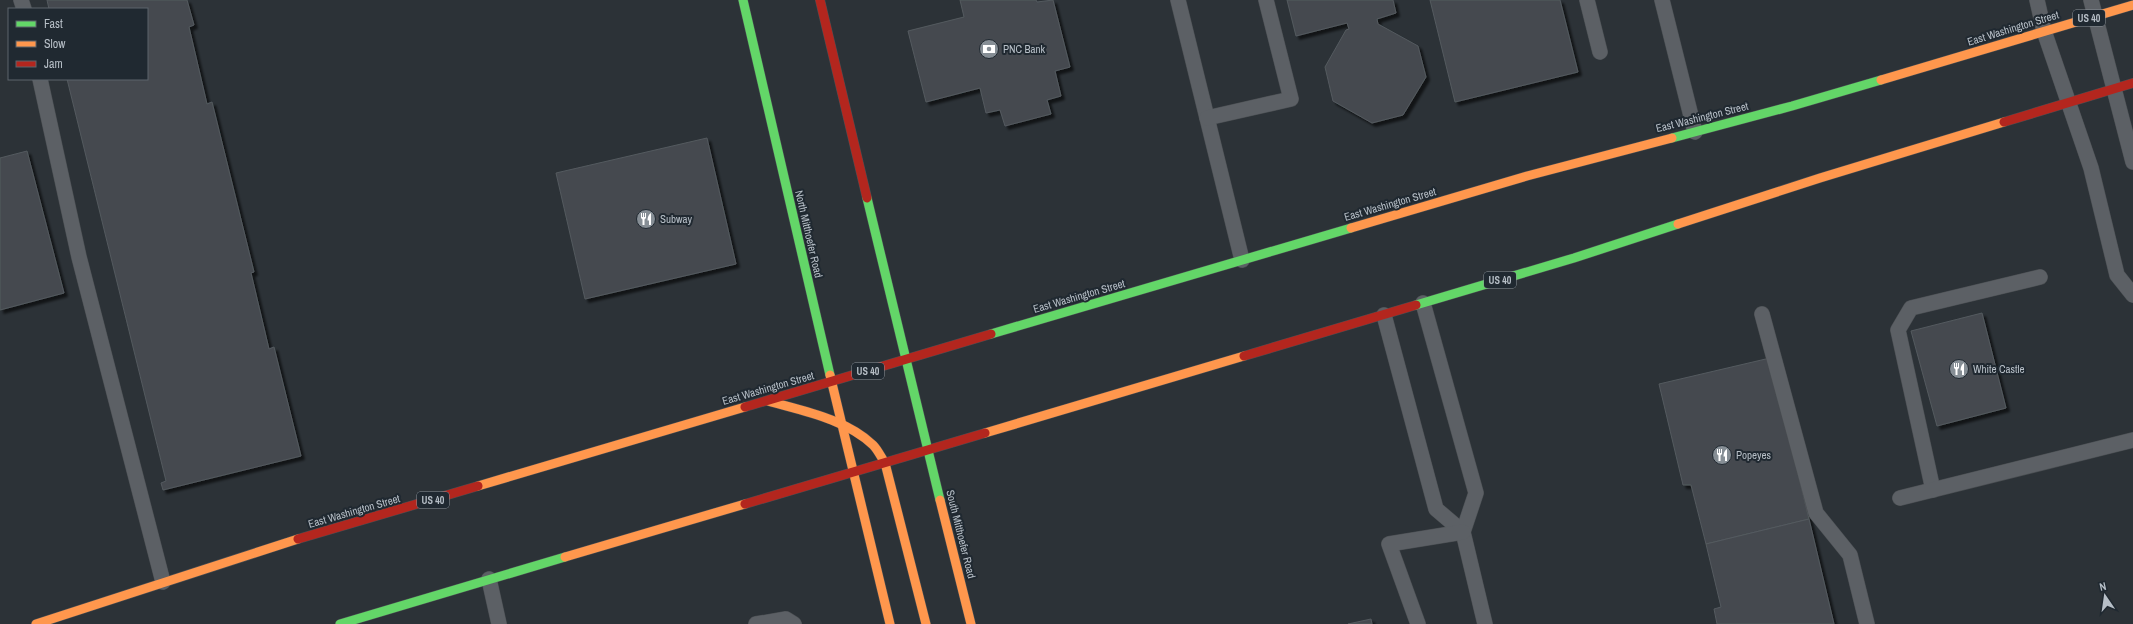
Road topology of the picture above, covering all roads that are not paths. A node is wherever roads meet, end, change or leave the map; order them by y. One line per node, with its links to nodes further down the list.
1 (743, 0): 27 (main road, North Mitthoefer Road)
2 (820, 0): 26 (main road)
3 (1178, 0): 17 (lane)
4 (1266, 0): 17 (lane)
5 (1587, 0): 12 (lane)
6 (1662, 0): 18 (lane)
7 (2037, 0): 11 (lane)
8 (2091, 0): 10 (lane)
9 (2133, 5): 10 (main road, East Washington Street / US 40)
10 (2096, 16): 11 (main road, East Washington Street / US 40); 15 (lane)
11 (2044, 31): 16 (lane); 18 (main road, East Washington Street / US 40)
12 (1600, 52)
13 (40, 80): 38 (lane)
14 (2133, 83): 15 (main road, US 40)
15 (2115, 88): 16 (main road, US 40); 19 (lane)
16 (2070, 102): 22 (lane); 23 (main road, US 40)
17 (1207, 118): 20 (lane)
18 (1695, 132): 20 (main road, East Washington Street / US 40)
19 (2133, 162)
20 (1242, 260): 26 (main road, East Washington Street / US 40)
21 (2040, 277): 34 (lane)
22 (2133, 295)
23 (1423, 303): 25 (main road, US 40); 36 (lane)
24 (1762, 314): 49 (lane)
25 (1384, 315): 31 (main road, US 40); 36 (lane)
26 (905, 360): 27 (main road, East Washington Street / US 40); 31 (main road)
27 (832, 382): 28 (main road, East Washington Street / US 40); 29 (main road, North Mitthoefer Road)
28 (768, 401): 29 (main road); 38 (main road, East Washington Street / US 40)
29 (842, 427): 32 (main road); 33 (main road, North Mitthoefer Road)
30 (2133, 440): 34 (lane)
31 (928, 450): 32 (main road, US 40); 46 (main road, South Mitthoefer Road)
32 (885, 462): 33 (main road, US 40); 45 (main road)
33 (853, 472): 37 (main road, US 40); 44 (main road)
34 (1933, 490): 35 (lane)
35 (1900, 498)
36 (1463, 532): 47 (lane); 48 (lane)
37 (489, 580): 40 (main road, US 40); 41 (lane)
38 (162, 582): 39 (main road, East Washington Street / US 40)
39 (36, 624)
40 (340, 624)
41 (499, 624)
42 (756, 624): 43 (lane)
43 (794, 624)
44 (890, 624)
45 (926, 624)
46 (971, 624)
47 (1418, 624)
48 (1485, 624)
49 (1867, 624)

